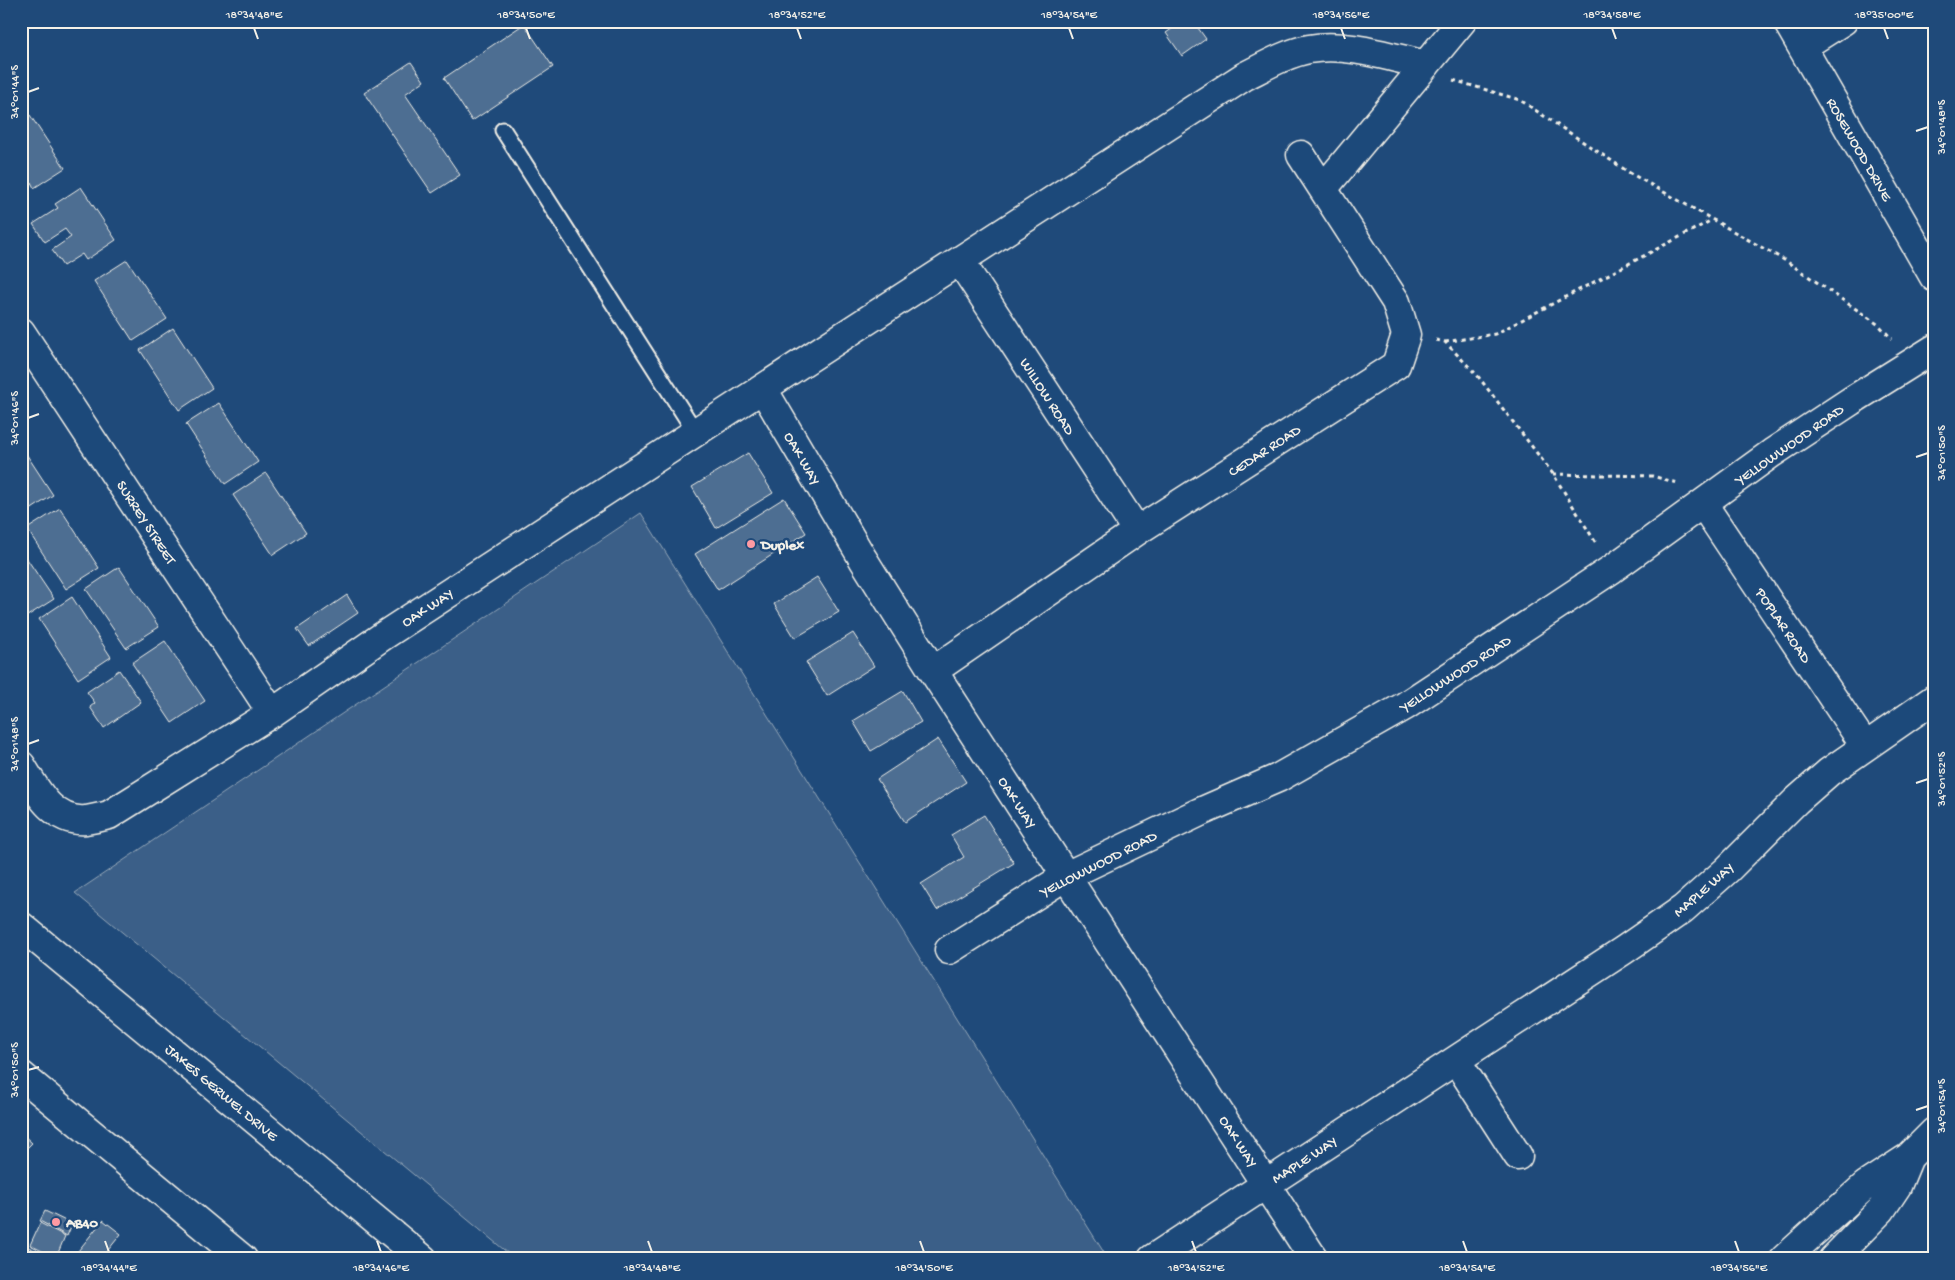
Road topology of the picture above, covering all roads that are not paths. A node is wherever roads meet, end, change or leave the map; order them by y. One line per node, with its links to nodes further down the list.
1 (1462, 21): 5 (street)
2 (1787, 21): 4 (street, ROSEWOOD DRIVE)
3 (1844, 21): 4 (street)
4 (1802, 47): 10 (street, ROSEWOOD DRIVE)
5 (1426, 65): 8 (street); 9 (street)
6 (503, 130): 14 (lane)
7 (1301, 155): 8 (street)
8 (1323, 189): 16 (street, CEDAR ROAD)
9 (960, 261): 13 (street); 16 (street, WILLOW ROAD)
10 (1934, 277)
11 (21, 332): 19 (street, SURREY STREET)
12 (1923, 356): 15 (street, YELLOWWOOD ROAD)
13 (763, 390): 14 (street, OAK WAY); 17 (street, OAK WAY)
14 (696, 433): 19 (street, OAK WAY)
15 (1703, 504): 20 (street, POPLAR ROAD); 22 (street, YELLOWWOOD ROAD)
16 (1137, 531): 17 (street, CEDAR ROAD)
17 (933, 671): 22 (street, OAK WAY)
18 (1934, 699): 20 (street, MAPLE WAY)
19 (272, 713): 21 (street, OAK WAY)
20 (1865, 746): 25 (street, MAPLE WAY)
21 (21, 765)
22 (1066, 876): 24 (street, YELLOWWOOD ROAD); 30 (street, OAK WAY)
23 (21, 926): 32 (street, JAKES GERWEL DRIVE)
24 (949, 950)
25 (1456, 1060): 28 (street); 30 (street, MAPLE WAY)
26 (21, 1075): 31 (street)
27 (1934, 1132): 29 (street)
28 (1518, 1156)
29 (1909, 1157): 35 (street); 36 (street)
30 (1267, 1184): 33 (street, MAPLE WAY); 34 (street, OAK WAY)
31 (243, 1259)
32 (423, 1259)
33 (1152, 1259)
34 (1314, 1259)
35 (1784, 1259)
36 (1833, 1259)

